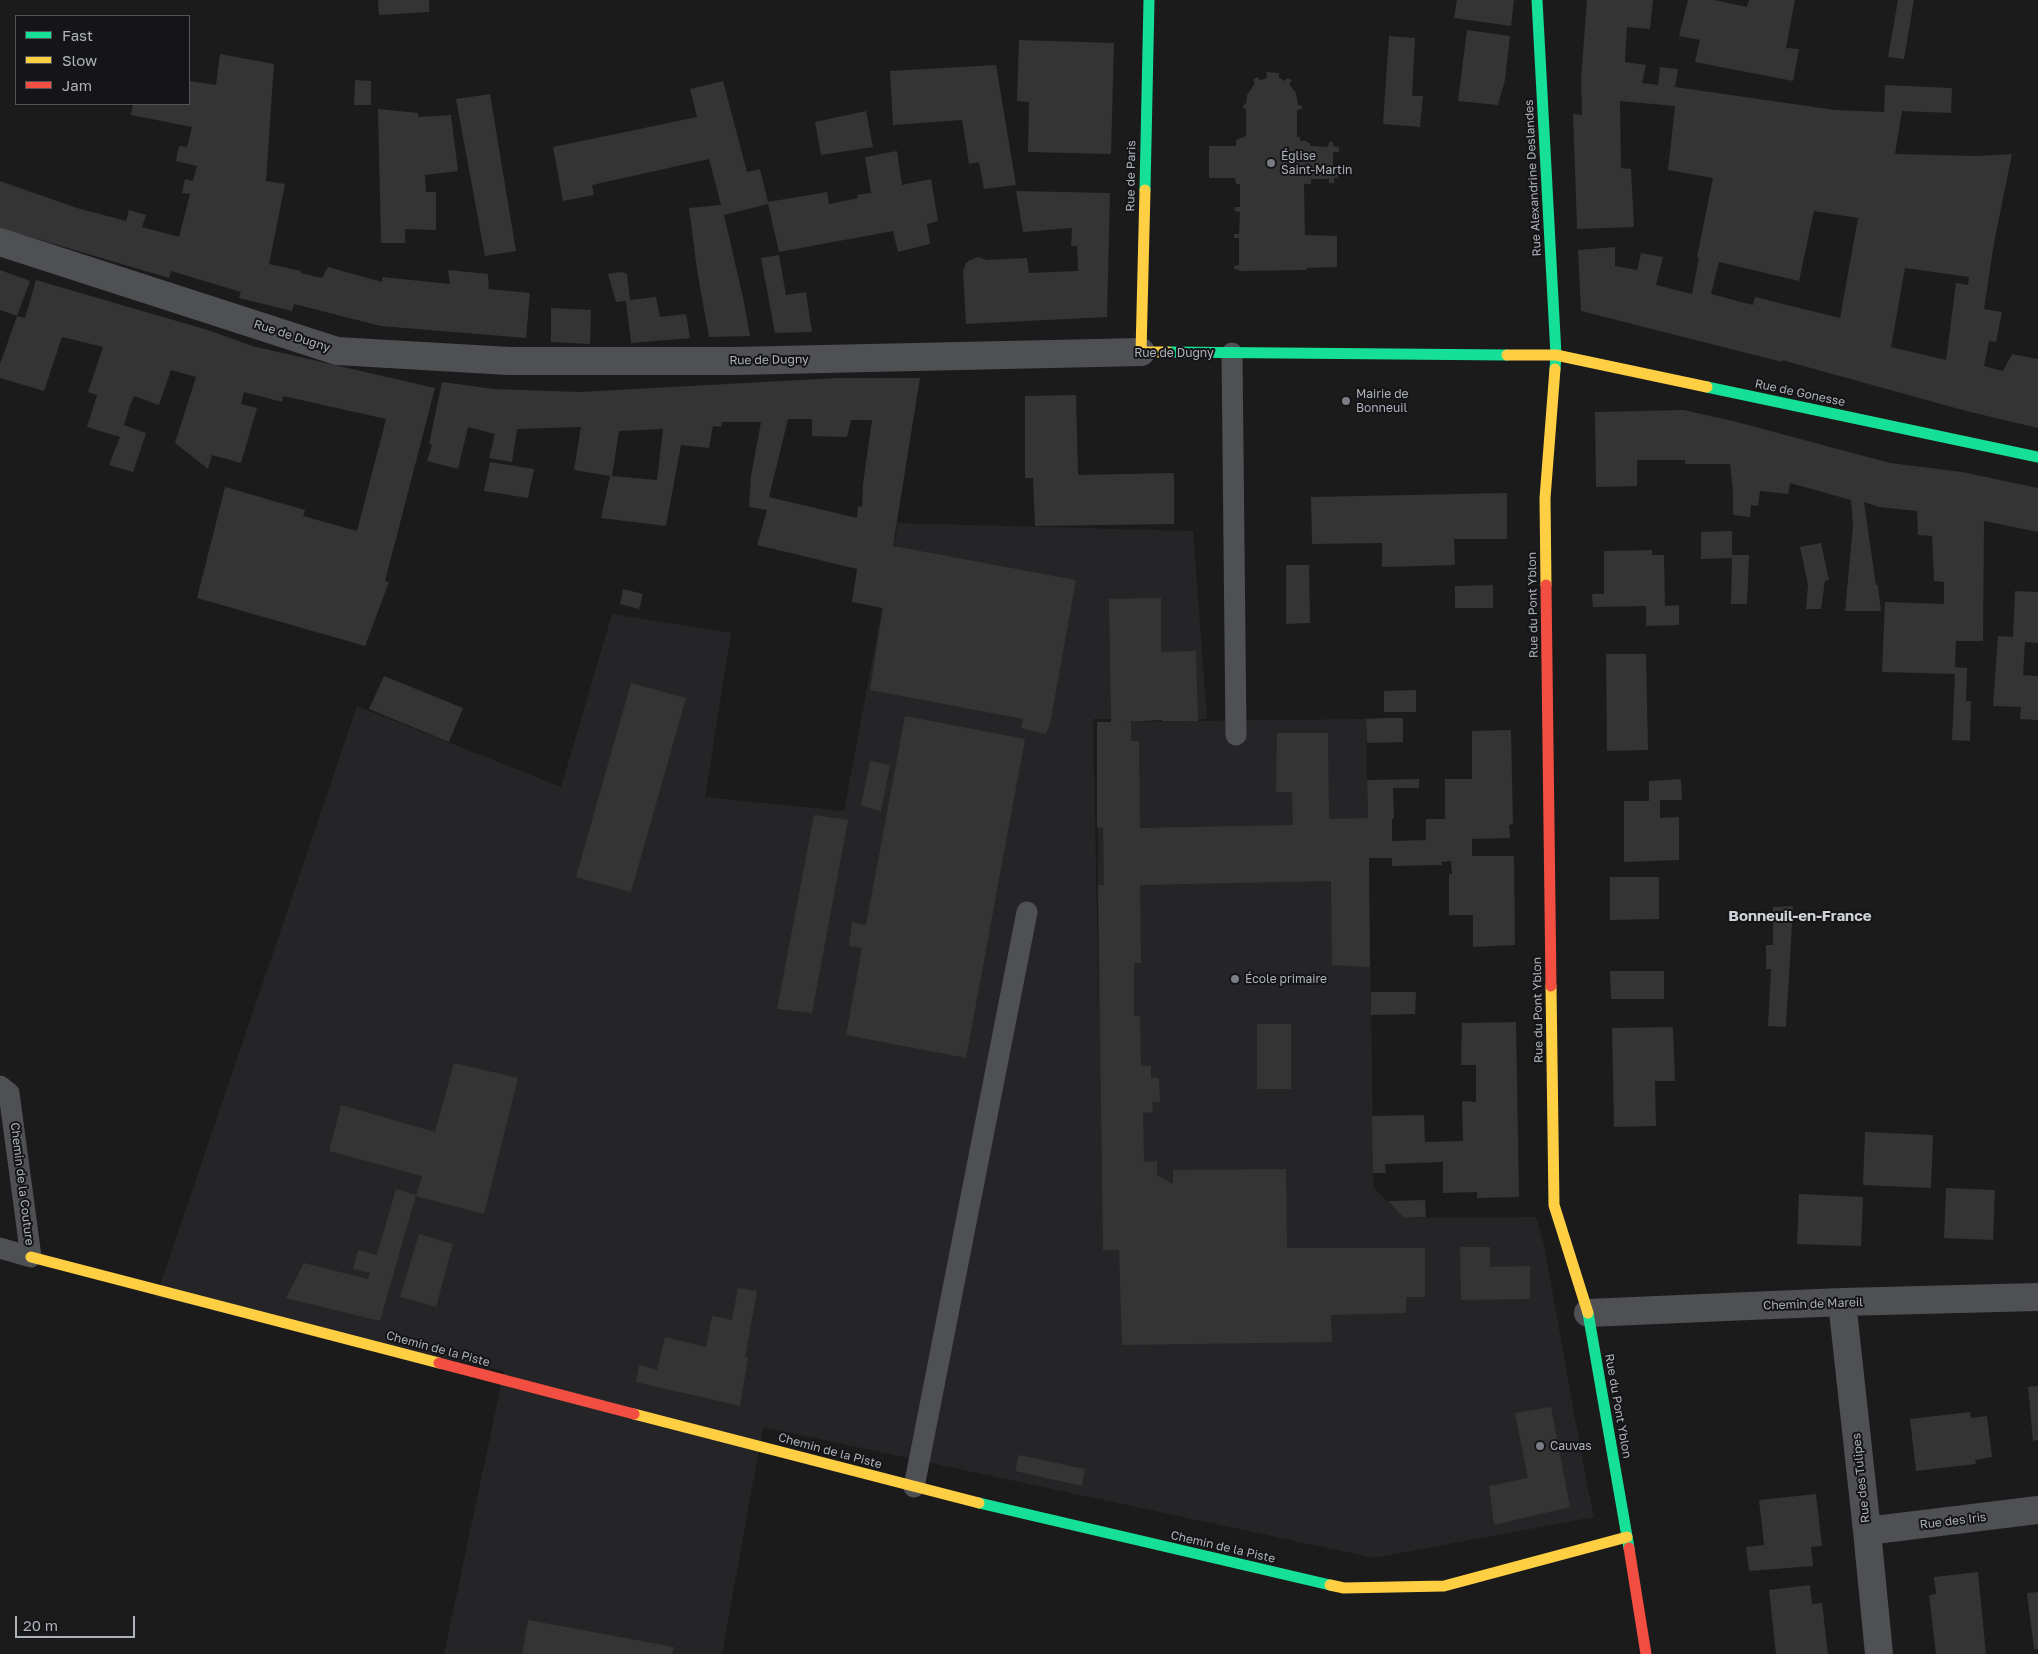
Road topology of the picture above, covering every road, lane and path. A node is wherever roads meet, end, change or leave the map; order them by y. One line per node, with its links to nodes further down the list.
1 (1149, 0): 4 (street, Rue de Paris)
2 (1537, 0): 6 (street, Rue Alexandrine Deslandes)
3 (0, 242): 4 (street, Rue de Dugny)
4 (1141, 352): 5 (street, Rue de Dugny)
5 (1232, 353): 6 (street, Rue de Dugny); 8 (lane)
6 (1556, 356): 7 (street, Rue de Gonesse); 15 (street, Rue du Pont Yblon)
7 (2038, 457)
8 (1236, 735)
9 (1028, 912): 16 (lane)
10 (0, 1086): 12 (lane, Chemin de la Couture)
11 (0, 1248): 12 (lane)
12 (31, 1257): 16 (street, Chemin de la Piste)
13 (2038, 1297): 14 (street, Chemin de Mareil)
14 (1842, 1302): 15 (street, Chemin de Mareil); 18 (street, Rue des Tulipes)
15 (1588, 1313): 19 (street, Rue du Pont Yblon)
16 (914, 1487): 19 (street, Chemin de la Piste)
17 (2038, 1510): 18 (street, Rue des Iris)
18 (1867, 1531): 21 (street, Rue des Tulipes)
19 (1628, 1537): 20 (street, Rue du Pont Yblon)
20 (1646, 1654)
21 (1879, 1654)

